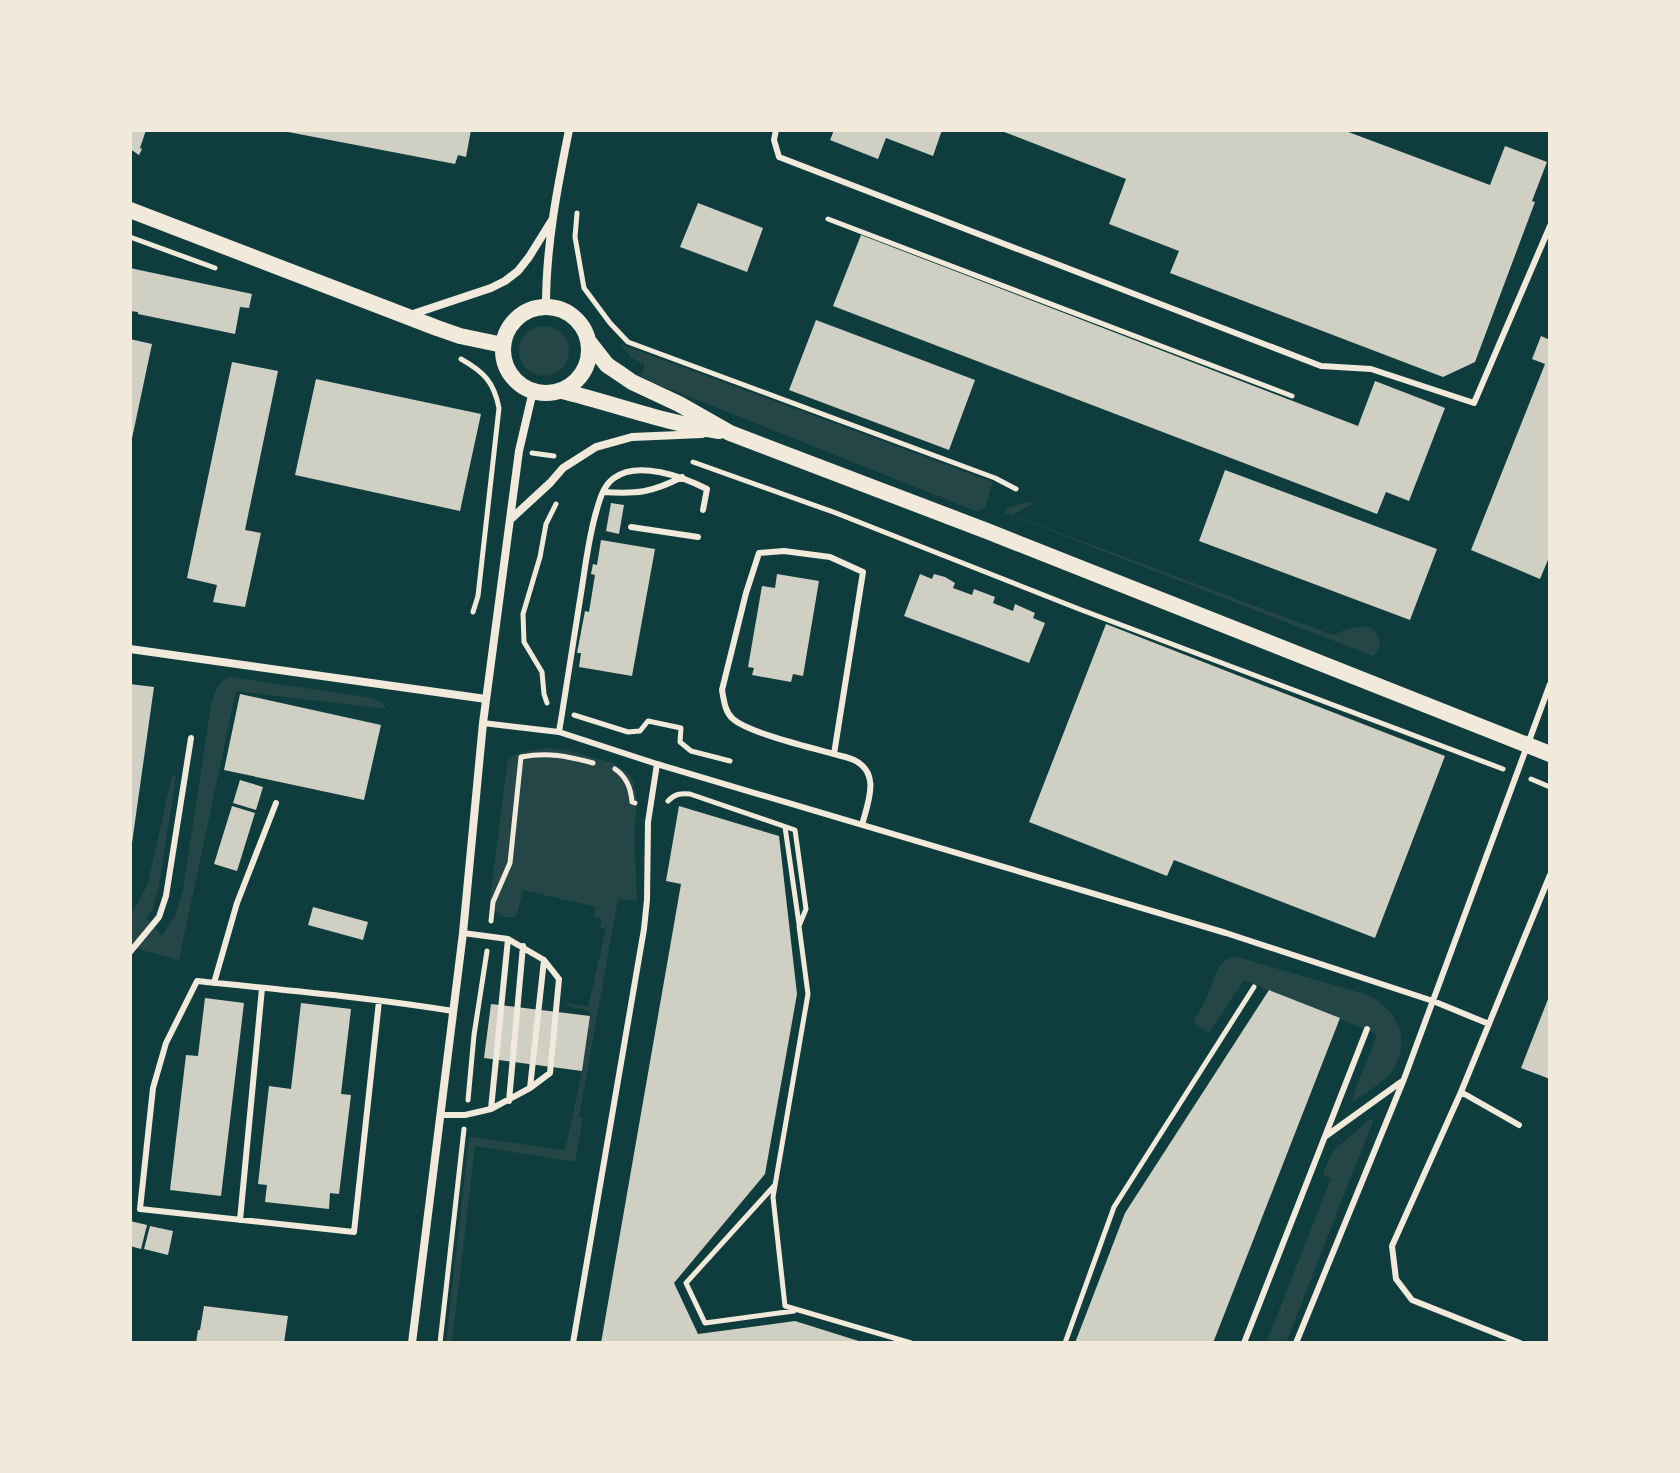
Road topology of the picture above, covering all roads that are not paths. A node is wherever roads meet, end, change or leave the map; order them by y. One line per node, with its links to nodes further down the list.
1 (569, 130): 4 (street)
2 (776, 130): 5 (lane)
3 (130, 210): 7 (main road)
4 (552, 220): 6 (street); 7 (street)
5 (1550, 226)
6 (546, 306): 8 (main road); 9 (main road)
7 (406, 316): 9 (main road)
8 (589, 342): 11 (main road); 12 (main road)
9 (503, 345): 10 (main road)
10 (533, 391): 11 (main road); 16 (street)
11 (562, 391): 12 (main road)
12 (730, 433): 16 (street); 25 (main road)
13 (682, 477): 14 (lane); 14 (lane); 15 (lane)
14 (603, 492): 23 (lane)
15 (703, 510)
16 (511, 518): 21 (street)
17 (631, 527): 18 (lane)
18 (698, 537)
19 (130, 649): 21 (street)
20 (1550, 684): 25 (lane)
21 (486, 699): 22 (street)
22 (483, 723): 23 (lane); 32 (street)
23 (559, 732): 28 (lane)
24 (191, 738): 35 (lane)
25 (1528, 746): 27 (main road); 40 (lane)
26 (834, 754): 26 (lane); 30 (lane)
27 (1550, 754)
28 (657, 764): 30 (lane); 54 (lane)
29 (276, 803): 37 (lane)
30 (862, 825): 40 (lane)
31 (1550, 875): 42 (lane)
32 (463, 933): 33 (lane); 41 (street)
33 (508, 939): 34 (lane); 48 (lane)
34 (523, 946): 36 (lane); 47 (lane)
35 (130, 952)
36 (544, 960): 45 (lane); 45 (lane)
37 (214, 983): 38 (lane); 52 (lane)
38 (262, 988): 39 (lane); 52 (lane)
39 (379, 1001): 41 (lane); 52 (lane)
40 (1433, 1001): 42 (lane); 44 (lane)
41 (453, 1011): 49 (street)
42 (1489, 1024): 46 (lane)
43 (1367, 1029): 51 (lane)
44 (1404, 1079): 51 (lane); 56 (lane)
45 (530, 1088): 47 (lane)
46 (1461, 1092): 50 (lane); 57 (lane)
47 (509, 1101): 48 (lane)
48 (491, 1109): 49 (lane)
49 (440, 1115): 53 (street)
50 (1519, 1125)
51 (1323, 1138): 55 (lane)
52 (240, 1220)
53 (412, 1343)
54 (573, 1343)
55 (1244, 1343)
56 (1296, 1343)
57 (1520, 1343)

